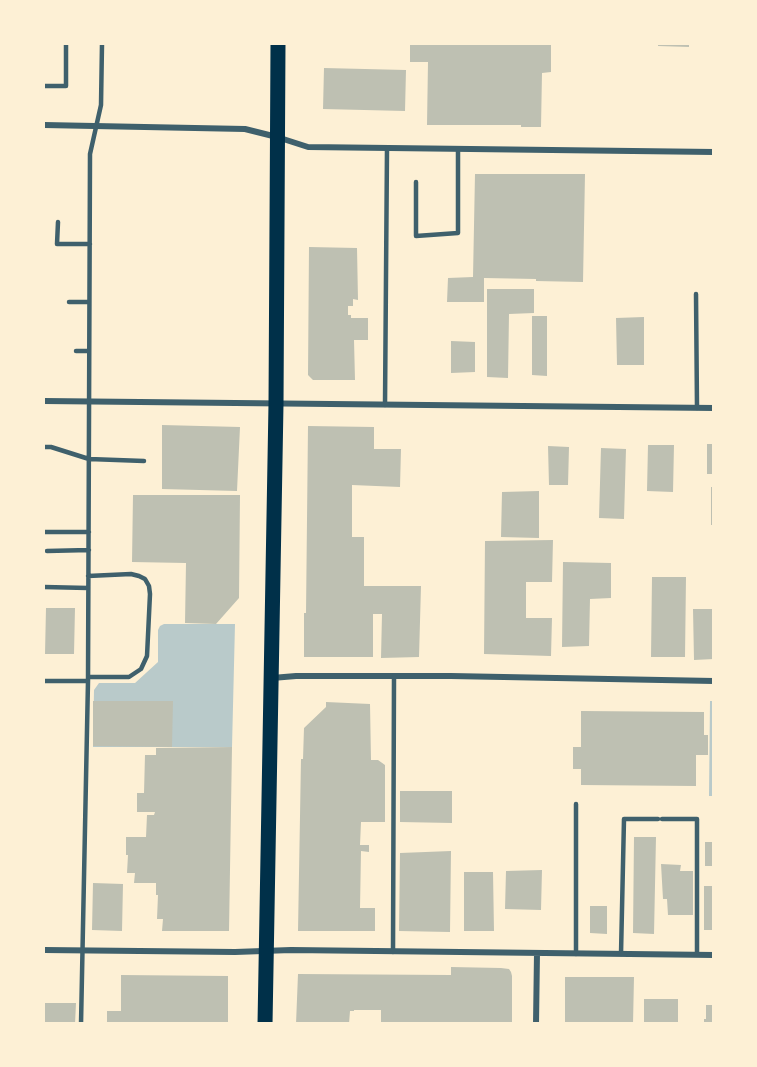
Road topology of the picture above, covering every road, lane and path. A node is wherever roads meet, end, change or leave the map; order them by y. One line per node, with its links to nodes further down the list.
1 (66, 44): 4 (lane)
2 (102, 44): 6 (lane)
3 (278, 44): 7 (main road)
4 (44, 86)
5 (44, 125): 6 (street)
6 (97, 126): 7 (street); 13 (lane)
7 (277, 137): 8 (street); 21 (main road)
8 (387, 148): 9 (street); 22 (lane)
9 (458, 149): 10 (street); 11 (lane)
10 (714, 152)
11 (416, 182)
12 (58, 222): 13 (lane)
13 (90, 244): 16 (lane)
14 (696, 294): 23 (lane)
15 (69, 302): 16 (lane)
16 (89, 302): 18 (lane)
17 (76, 351): 18 (lane)
18 (89, 351): 20 (lane)
19 (44, 401): 20 (street)
20 (89, 402): 21 (street); 26 (lane)
21 (276, 404): 22 (street); 36 (main road)
22 (386, 405): 23 (street)
23 (697, 408): 24 (street)
24 (714, 408)
25 (44, 447): 26 (lane)
26 (89, 459): 27 (lane); 29 (lane)
27 (144, 461)
28 (44, 532): 29 (lane)
29 (89, 532): 30 (lane)
30 (89, 550): 31 (lane); 32 (lane)
31 (47, 552)
32 (88, 576): 34 (lane); 37 (lane)
33 (44, 587): 34 (lane)
34 (88, 588): 37 (lane)
35 (394, 676): 36 (street); 39 (street); 44 (lane)
36 (271, 678): 43 (main road)
37 (88, 679): 38 (lane); 42 (lane)
38 (44, 681)
39 (714, 681)
40 (576, 804): 46 (lane)
41 (44, 950): 42 (street)
42 (82, 951): 43 (street); 50 (lane)
43 (267, 951): 44 (street); 51 (main road)
44 (393, 952): 45 (street)
45 (537, 953): 46 (street); 52 (street)
46 (576, 954): 47 (street)
47 (621, 954): 48 (street); 48 (lane)
48 (697, 954): 49 (street)
49 (714, 955)
50 (81, 1023)
51 (265, 1023)
52 (536, 1023)

